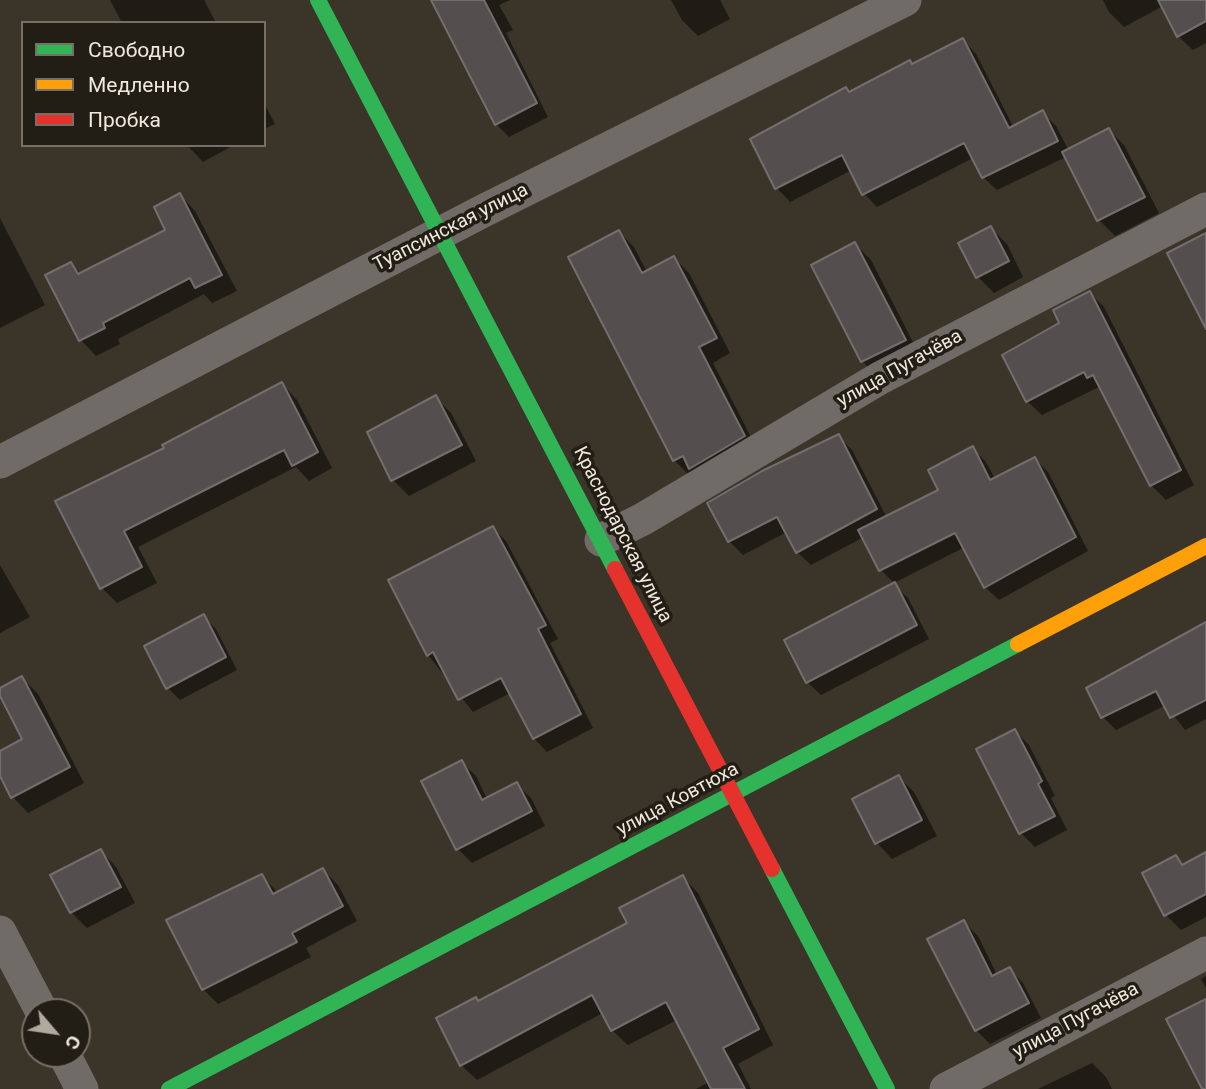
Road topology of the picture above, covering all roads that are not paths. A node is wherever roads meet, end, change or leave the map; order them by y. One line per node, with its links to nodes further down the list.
1 (318, 0): 4 (main road, Краснодарская улица)
2 (905, 0): 4 (street, Туапсинская улица)
3 (1206, 209): 6 (street, улица Пугачёва)
4 (442, 233): 5 (street, Туапсинская улица); 6 (main road, Краснодарская улица)
5 (0, 461)
6 (601, 541): 8 (main road, Краснодарская улица)
7 (1206, 546): 8 (main road, улица Ковтюха)
8 (733, 795): 14 (main road, улица Ковтюха); 15 (main road, Краснодарская улица)
9 (0, 932): 11 (street)
10 (1206, 953): 16 (street, улица Пугачёва)
11 (35, 998)
12 (71, 1068): 13 (street)
13 (82, 1089)
14 (169, 1089)
15 (887, 1089)
16 (946, 1089)

